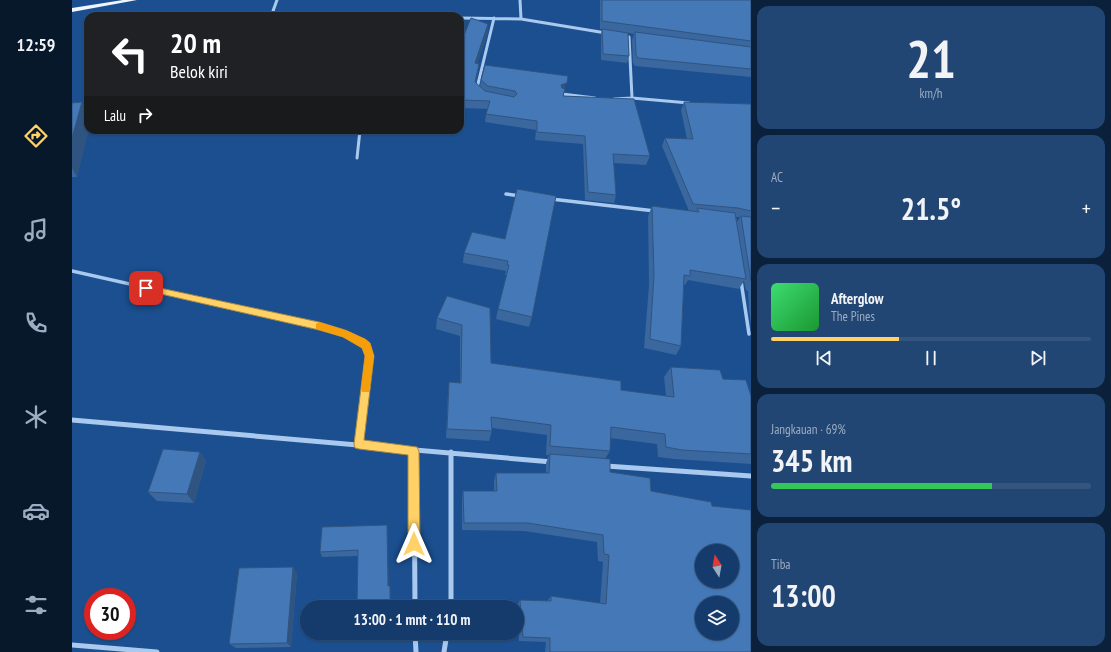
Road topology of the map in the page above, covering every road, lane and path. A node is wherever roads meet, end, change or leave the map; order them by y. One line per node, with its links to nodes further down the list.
1 (134, 0): 4 (main road)
2 (277, 0): 5 (street)
3 (520, 0): 8 (street)
4 (72, 10)
5 (274, 12)
6 (464, 18): 7 (street)
7 (494, 18): 8 (street); 13 (street)
8 (521, 19): 9 (street)
9 (613, 34)
10 (621, 36): 11 (street)
11 (629, 37): 12 (street); 15 (street)
12 (636, 38)
13 (479, 92)
14 (562, 94): 16 (street)
15 (632, 98): 17 (street); 18 (street)
16 (600, 99)
17 (612, 99)
18 (696, 103)
19 (360, 134): 20 (street)
20 (357, 158)
21 (506, 194): 22 (street)
22 (528, 197)
23 (549, 199): 24 (street)
24 (661, 211)
25 (72, 271): 29 (street)
26 (740, 273): 27 (street)
27 (749, 334)
28 (72, 420): 29 (street)
29 (359, 444): 30 (street)
30 (414, 451): 31 (street); 35 (street)
31 (451, 452): 32 (street); 36 (street)
32 (558, 462)
33 (603, 465): 34 (street)
34 (751, 476)
35 (415, 600)
36 (450, 600)
37 (415, 640): 41 (street)
38 (446, 640): 42 (street)
39 (72, 645): 40 (street)
40 (157, 652)
41 (416, 652)
42 (444, 652)

